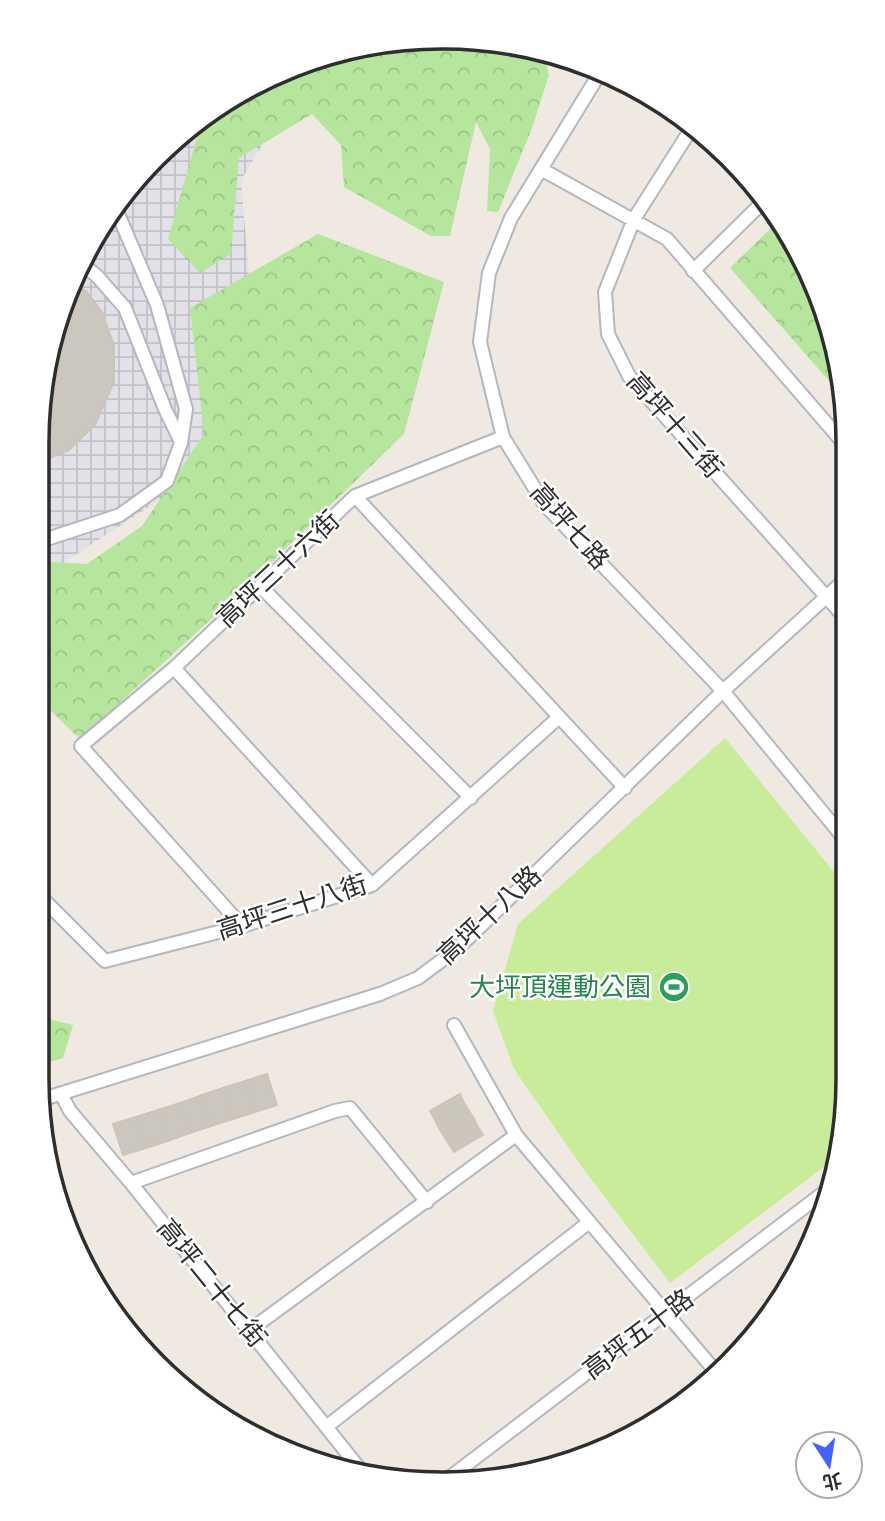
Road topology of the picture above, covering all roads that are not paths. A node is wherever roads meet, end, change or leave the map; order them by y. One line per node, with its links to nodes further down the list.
1 (595, 80): 3 (street, 高坪七路)
2 (687, 135): 6 (street, 高坪十三街)
3 (541, 169): 6 (street); 10 (street, 高坪七路)
4 (758, 207): 8 (street)
5 (120, 218): 11 (street)
6 (634, 219): 8 (street); 16 (street, 高坪十三街)
7 (89, 270): 11 (street)
8 (693, 271): 9 (street)
9 (836, 434)
10 (503, 437): 12 (street, 高坪三十六街); 19 (street, 高坪七路)
11 (181, 443): 13 (street)
12 (355, 496): 14 (street, 高坪三十六街); 20 (street)
13 (49, 538)
14 (261, 587): 18 (street, 高坪三十六街); 22 (street)
15 (836, 588): 16 (street, 高坪十八路)
16 (827, 597): 17 (street, 高坪十三街); 19 (street, 高坪十八路)
17 (836, 607)
18 (173, 667): 24 (street); 26 (street, 高坪三十六街)
19 (723, 691): 21 (street, 高坪十八路); 23 (street, 高坪七路)
20 (558, 718): 21 (street); 22 (street, 高坪三十八街)
21 (625, 788): 28 (street, 高坪十八路)
22 (471, 798): 24 (street, 高坪三十八街)
23 (836, 829)
24 (372, 885): 26 (street, 高坪三十八街)
25 (49, 905): 26 (street, 高坪三十八街)
26 (243, 926)
27 (454, 1026): 30 (street)
28 (61, 1094): 29 (street, 高坪十八路); 31 (street, 高坪二十七街)
29 (50, 1097)
30 (516, 1135): 33 (street); 34 (street)
31 (131, 1182): 33 (street); 36 (street, 高坪二十七街)
32 (817, 1199): 35 (street, 高坪五十路)
33 (427, 1202): 36 (street)
34 (588, 1223): 35 (street); 38 (street)
35 (666, 1313): 37 (street); 40 (street, 高坪五十路)
36 (250, 1330): 38 (street, 高坪二十七街)
37 (711, 1366)
38 (326, 1427): 39 (street, 高坪二十七街)
39 (354, 1462)
40 (458, 1471)

